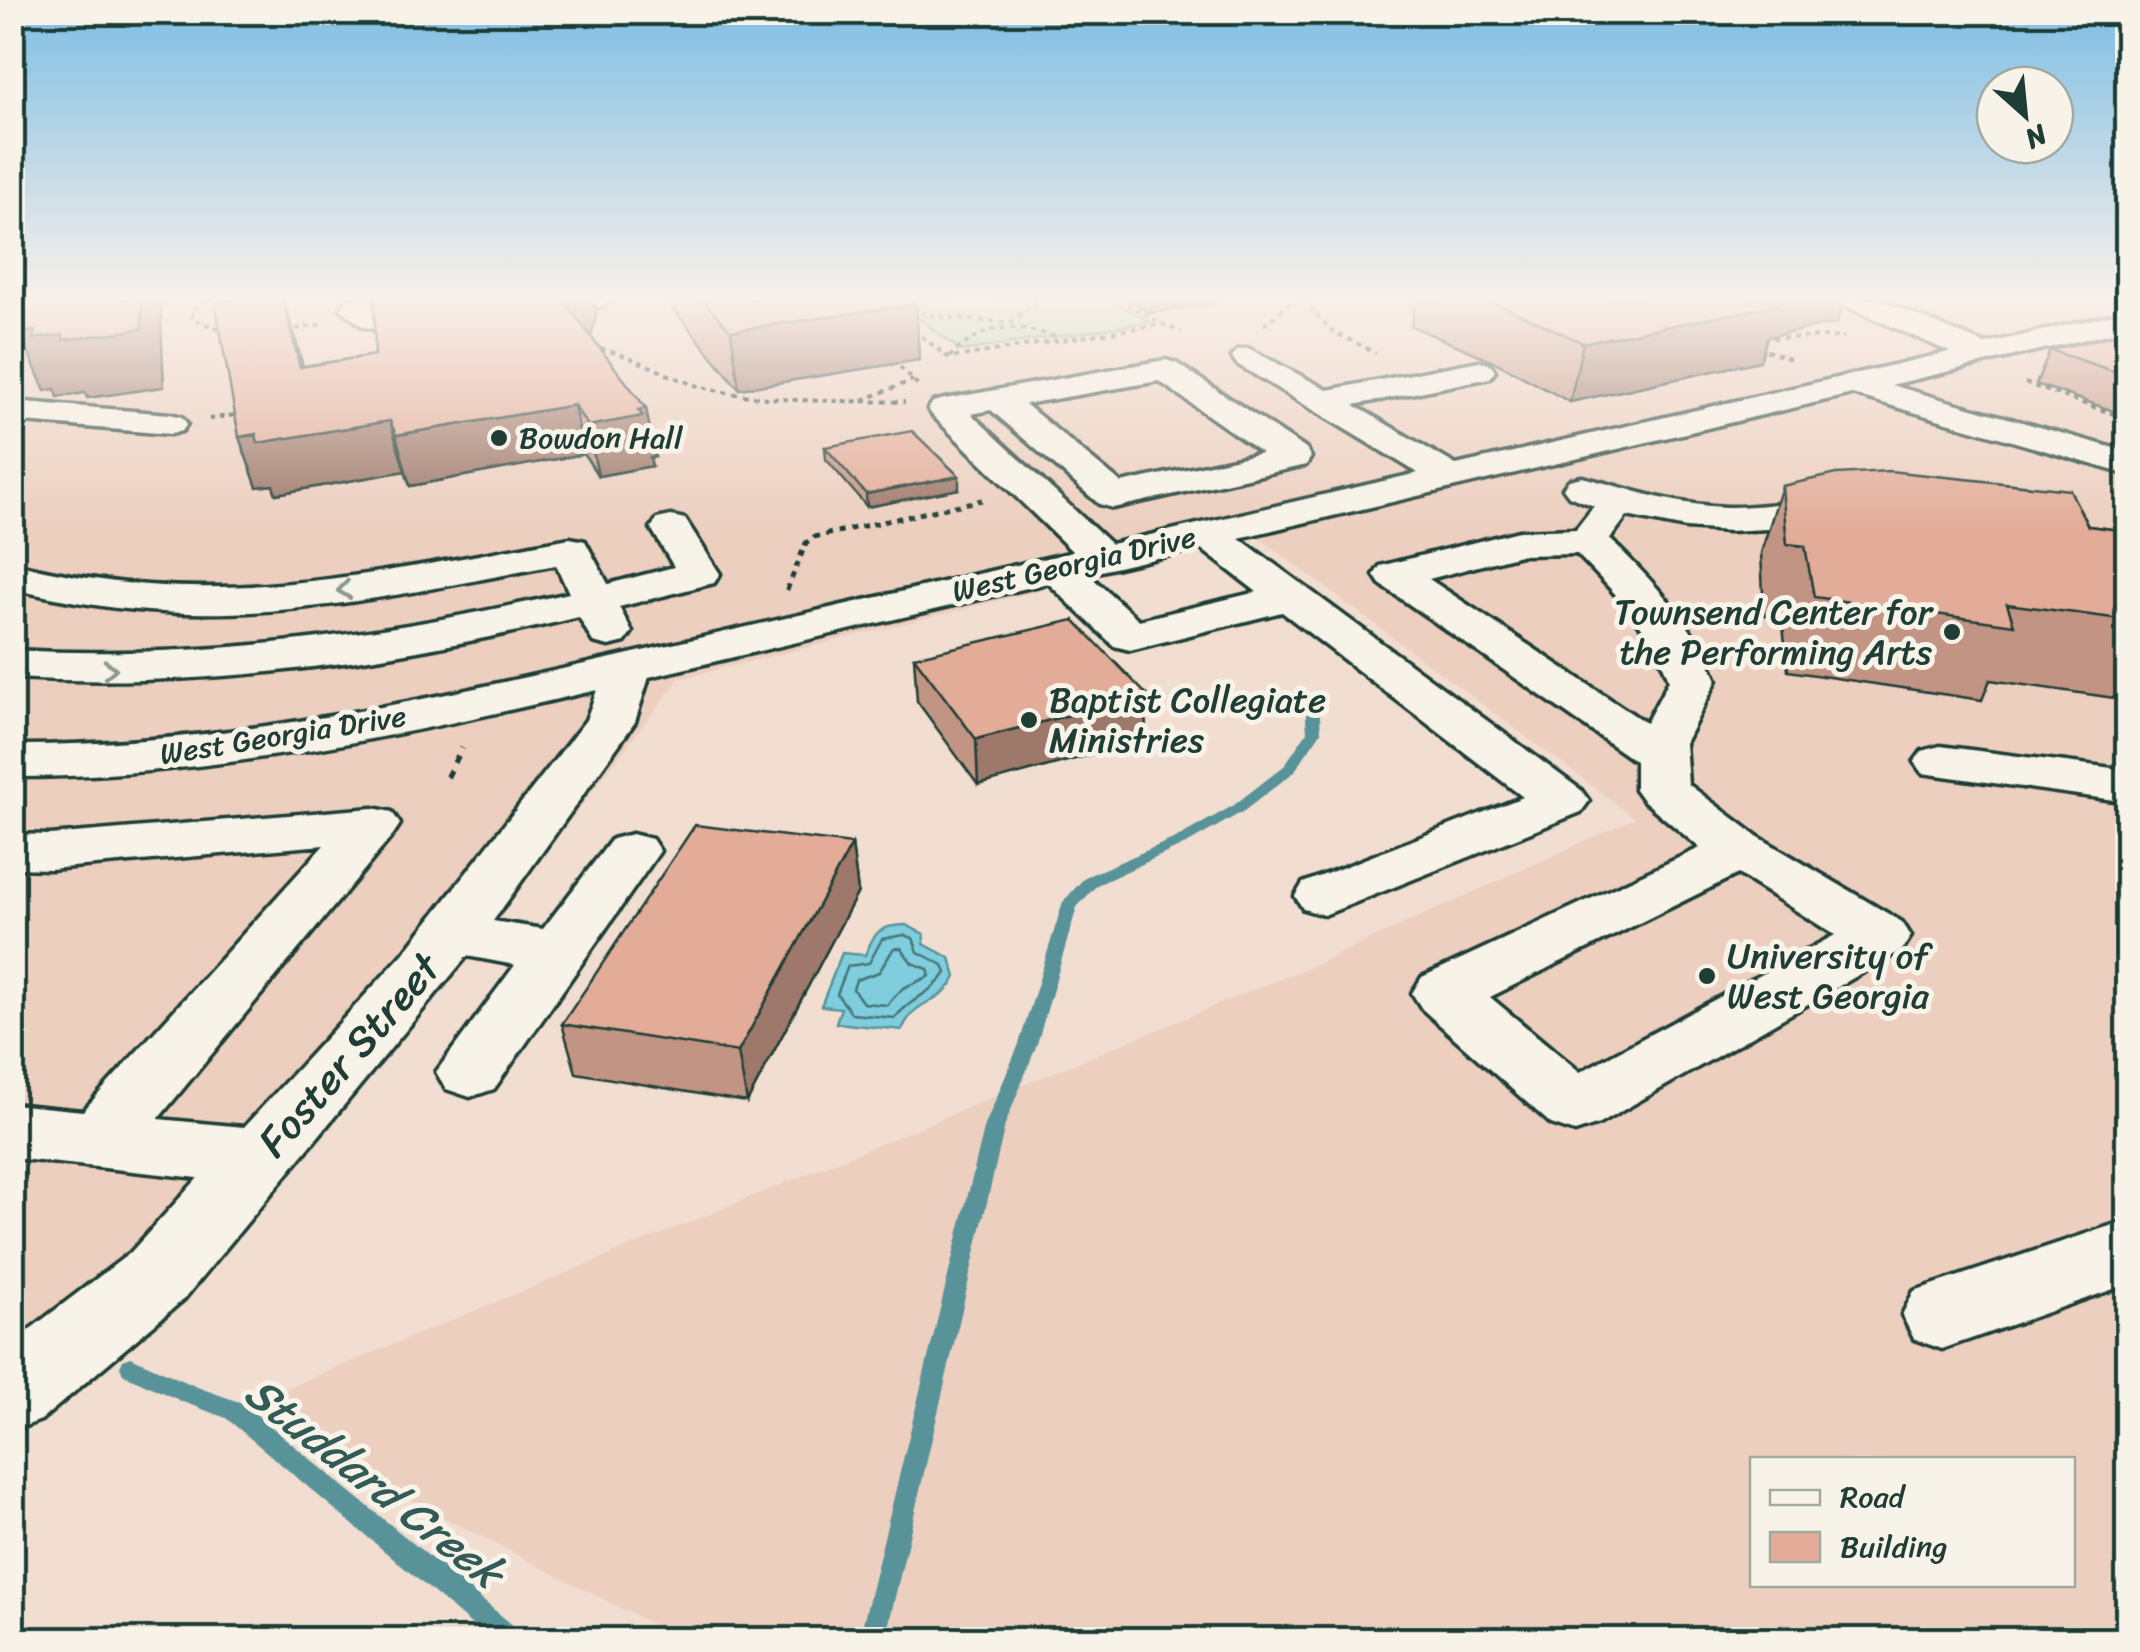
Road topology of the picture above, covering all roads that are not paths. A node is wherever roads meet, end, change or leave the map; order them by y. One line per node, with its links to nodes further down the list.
1 (1130, 376): 7 (street)
2 (1174, 376): 7 (street)
3 (1290, 376): 8 (street)
4 (1453, 376): 8 (street)
5 (1878, 376): 6 (street, West Georgia Drive)
6 (1850, 383): 11 (street, West Georgia Drive); 12 (street)
7 (998, 399): 18 (street)
8 (1323, 401): 13 (street)
9 (12, 411): 10 (street)
10 (170, 424)
11 (1530, 460): 13 (street, West Georgia Drive); 15 (street)
12 (2128, 464)
13 (1452, 478): 17 (street, West Georgia Drive)
14 (1878, 514): 15 (street)
15 (1602, 522): 28 (street); 28 (street)
16 (671, 528): 23 (street)
17 (1206, 534): 18 (street, West Georgia Drive); 22 (street)
18 (1101, 558): 19 (street, West Georgia Drive)
19 (1056, 568): 22 (street); 26 (street, West Georgia Drive)
20 (440, 574): 21 (street, one-way to 21); 23 (street); 24 (street)
21 (12, 576)
22 (1292, 596): 35 (street)
23 (594, 601): 24 (street); 26 (street)
24 (458, 632): 25 (street, one-way to 24); 27 (street)
25 (12, 664)
26 (628, 670): 27 (street, West Georgia Drive); 36 (street, Foster Street)
27 (473, 721): 29 (street, West Georgia Drive)
28 (1661, 756): 32 (street)
29 (12, 761)
30 (1940, 762): 31 (street)
31 (2128, 786)
32 (1743, 850): 32 (street)
33 (632, 851): 37 (street)
34 (12, 852): 40 (street)
35 (1324, 896)
36 (453, 934): 37 (street); 41 (street, Foster Street)
37 (558, 952): 38 (street)
38 (470, 1072)
39 (12, 1132): 40 (street)
40 (98, 1141): 41 (street)
41 (261, 1156): 44 (street, Foster Street)
42 (2128, 1252): 43 (street)
43 (1942, 1314)
44 (12, 1393)

